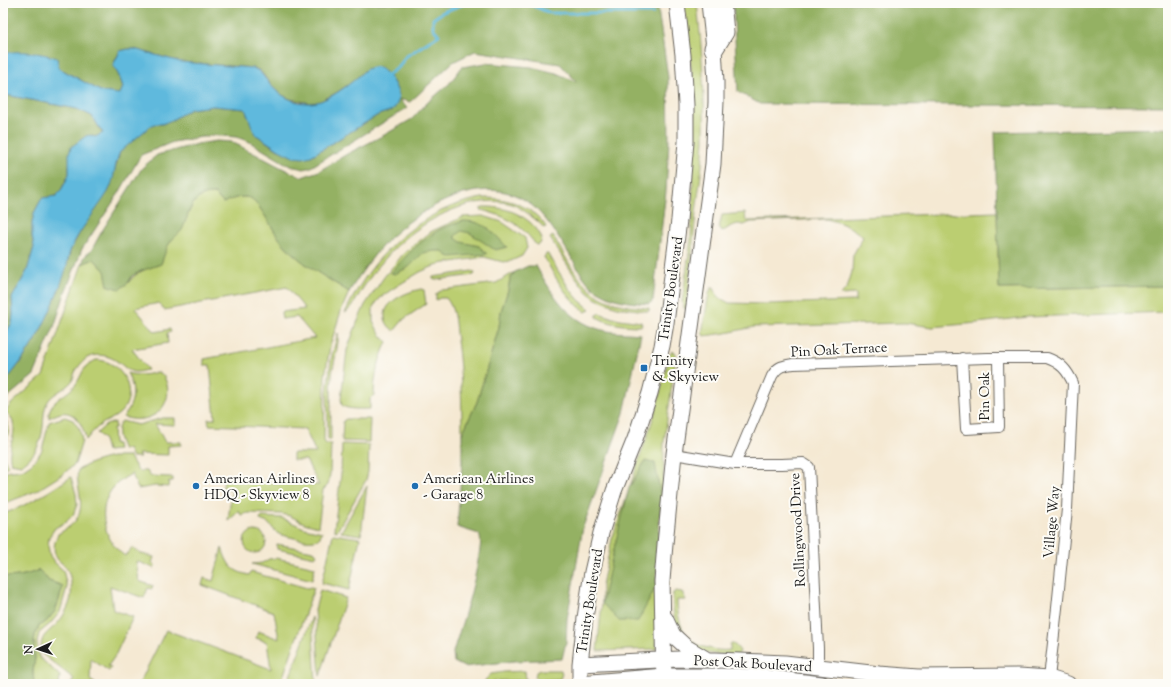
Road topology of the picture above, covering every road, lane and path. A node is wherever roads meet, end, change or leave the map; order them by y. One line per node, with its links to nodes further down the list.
1 (709, 3): 4 (main road, Trinity Boulevard)
2 (721, 3): 4 (highway)
3 (677, 4): 13 (main road, Trinity Boulevard)
4 (714, 48): 8 (main road, Trinity Boulevard)
5 (962, 358): 6 (street, Pin Oak Terrace); 6 (street, Pin Oak); 9 (street, Pin Oak Terrace)
6 (998, 358): 7 (street, Pin Oak Terrace)
7 (1066, 369): 18 (street, Village Way)
8 (674, 454): 9 (street); 10 (main road, Trinity Boulevard)
9 (735, 464): 15 (street, Rollingwood Drive)
10 (662, 612): 11 (main road, Trinity Boulevard); 12 (main road)
11 (664, 660): 12 (main road, Post Oak Boulevard); 13 (main road, Post Oak Boulevard); 17 (main road, Trinity Boulevard)
12 (707, 660): 14 (main road, Post Oak Boulevard)
13 (580, 664): 20 (main road, Trinity Boulevard)
14 (785, 664): 15 (main road, Post Oak Boulevard); 16 (main road); 19 (main road)
15 (818, 667): 18 (main road, Post Oak Boulevard)
16 (766, 678): 17 (main road, Post Oak Boulevard); 19 (main road, Post Oak Boulevard)
17 (664, 680): 20 (main road, Post Oak Boulevard)
18 (1049, 681): 22 (main road, Post Oak Boulevard)
19 (800, 682): 21 (main road, Post Oak Boulevard)
20 (580, 684)
21 (822, 684)
22 (1068, 684)

